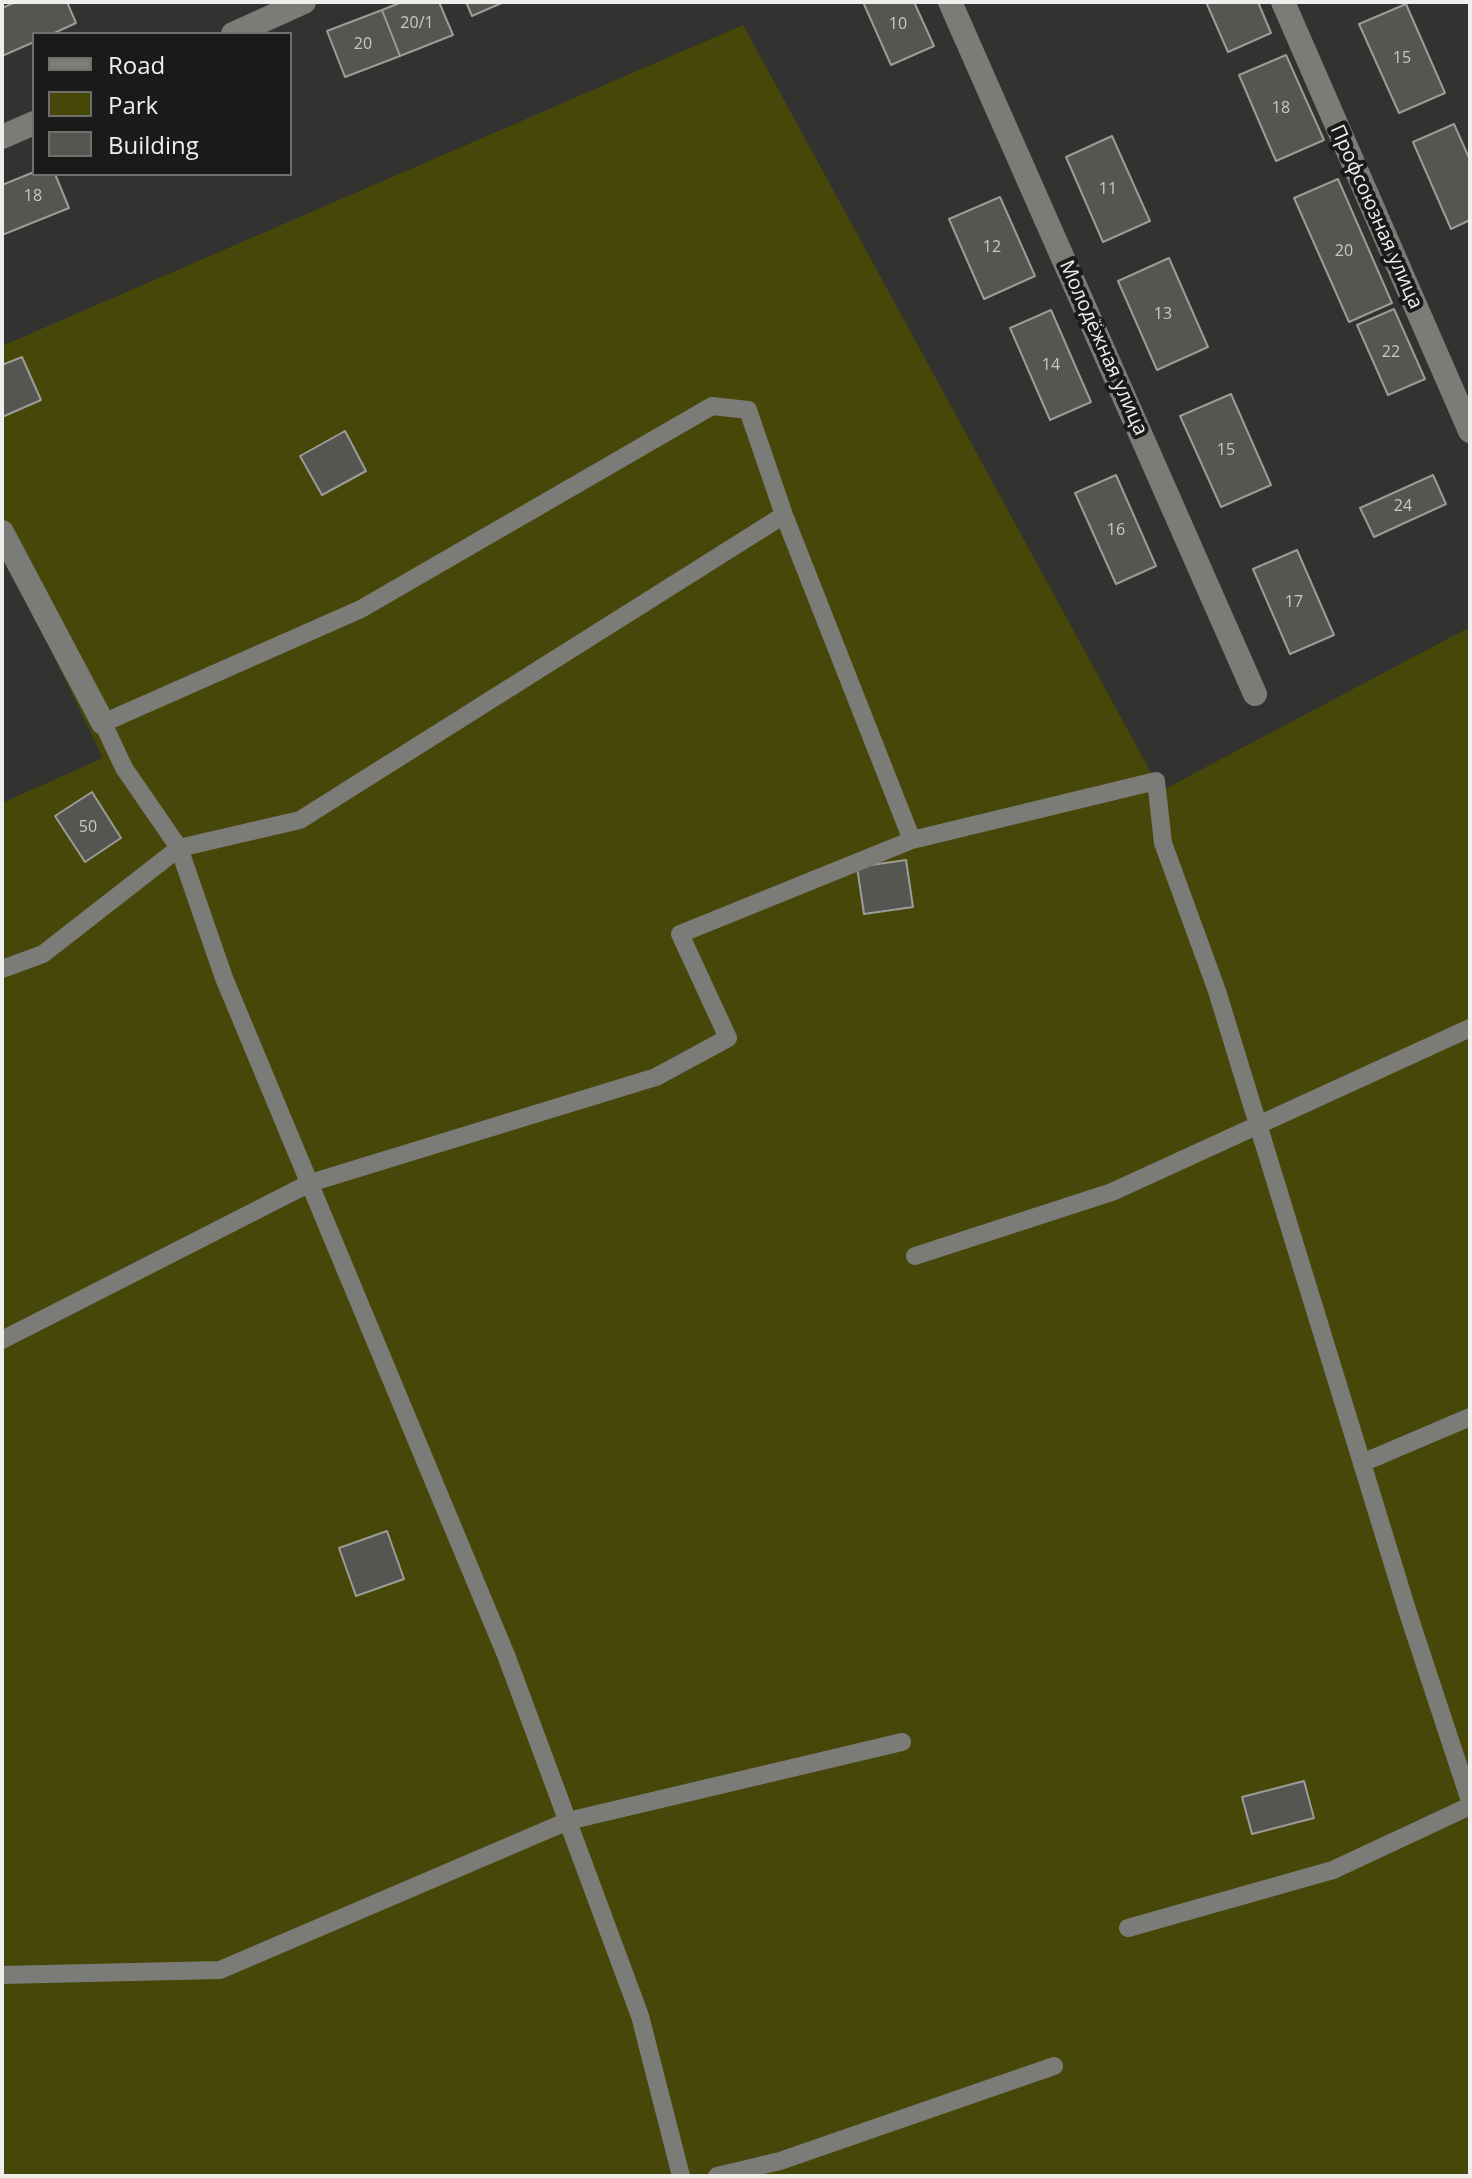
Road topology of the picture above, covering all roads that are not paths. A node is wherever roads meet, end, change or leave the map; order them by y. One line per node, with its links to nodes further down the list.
1 (304, 2): 4 (street)
2 (950, 2): 11 (street, Молодёжная улица)
3 (1283, 2): 8 (street, Профсоюзная улица)
4 (272, 9): 5 (street)
5 (236, 32)
6 (32, 124): 7 (street)
7 (2, 137)
8 (1470, 431)
9 (784, 515): 12 (lane); 13 (lane); 14 (lane)
10 (2, 532): 12 (street)
11 (1255, 694)
12 (103, 723): 14 (lane)
13 (912, 840): 17 (lane); 18 (lane)
14 (179, 848): 15 (lane); 18 (lane)
15 (2, 969)
16 (1470, 1028): 17 (lane)
17 (1258, 1123): 19 (lane); 22 (lane)
18 (310, 1183): 20 (lane); 25 (lane)
19 (915, 1256)
20 (2, 1340)
21 (1470, 1417): 22 (lane)
22 (1362, 1463): 24 (lane)
23 (902, 1742): 25 (lane)
24 (1470, 1803): 26 (lane)
25 (568, 1821): 27 (lane); 29 (lane)
26 (1128, 1928)
27 (2, 1975)
28 (1054, 2066): 30 (lane)
29 (681, 2176)
30 (717, 2176)

